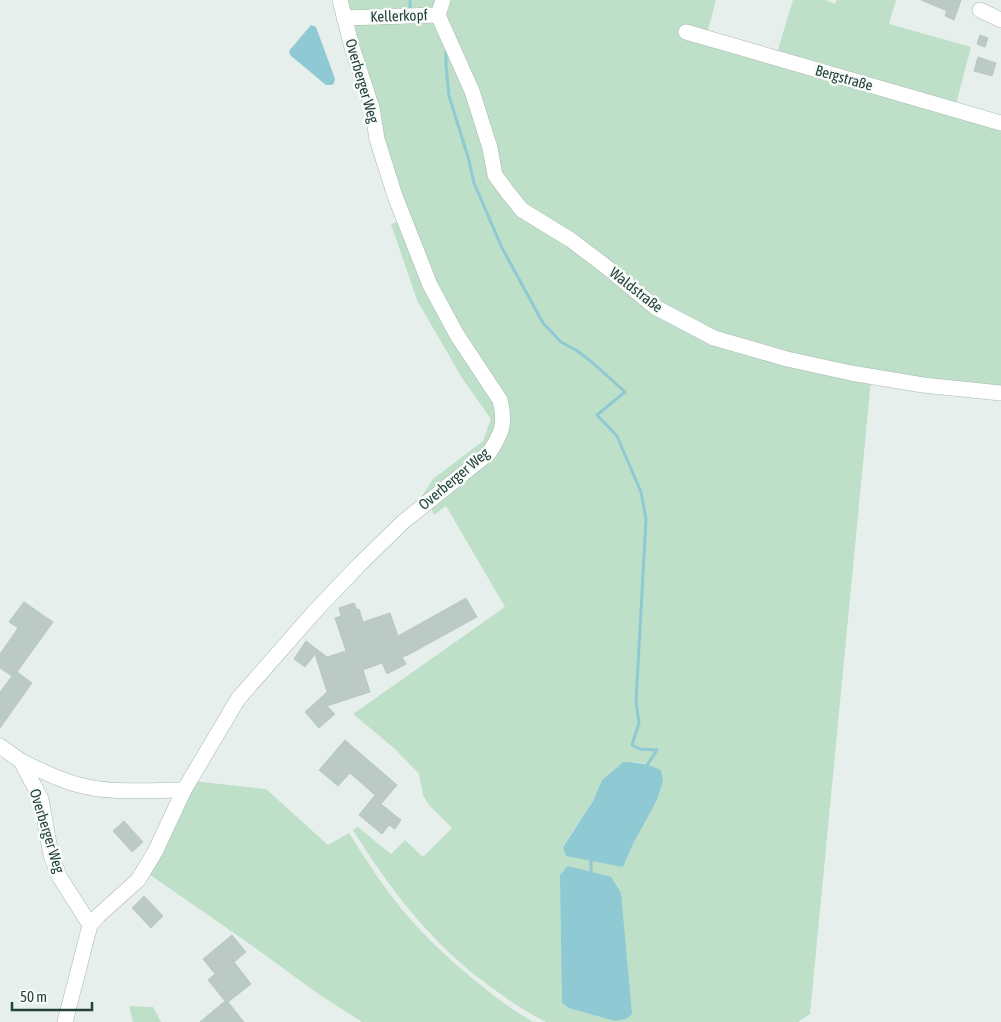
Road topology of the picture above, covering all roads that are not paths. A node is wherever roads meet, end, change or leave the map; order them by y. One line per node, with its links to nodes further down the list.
1 (340, 0): 4 (street, Overberger Weg)
2 (441, 7): 4 (street, Kellerkopf); 8 (street, Waldstraße)
3 (980, 10): 5 (street)
4 (344, 18): 11 (street, Overberger Weg)
5 (1001, 20)
6 (686, 32): 7 (street, Bergstraße)
7 (1001, 123)
8 (1001, 393)
9 (0, 746): 10 (street, Overberger Weg)
10 (22, 761): 11 (street, Overberger Weg); 12 (street, Overberger Weg)
11 (184, 790): 12 (street, Overberger Weg)
12 (90, 925): 13 (street)
13 (65, 1022)

